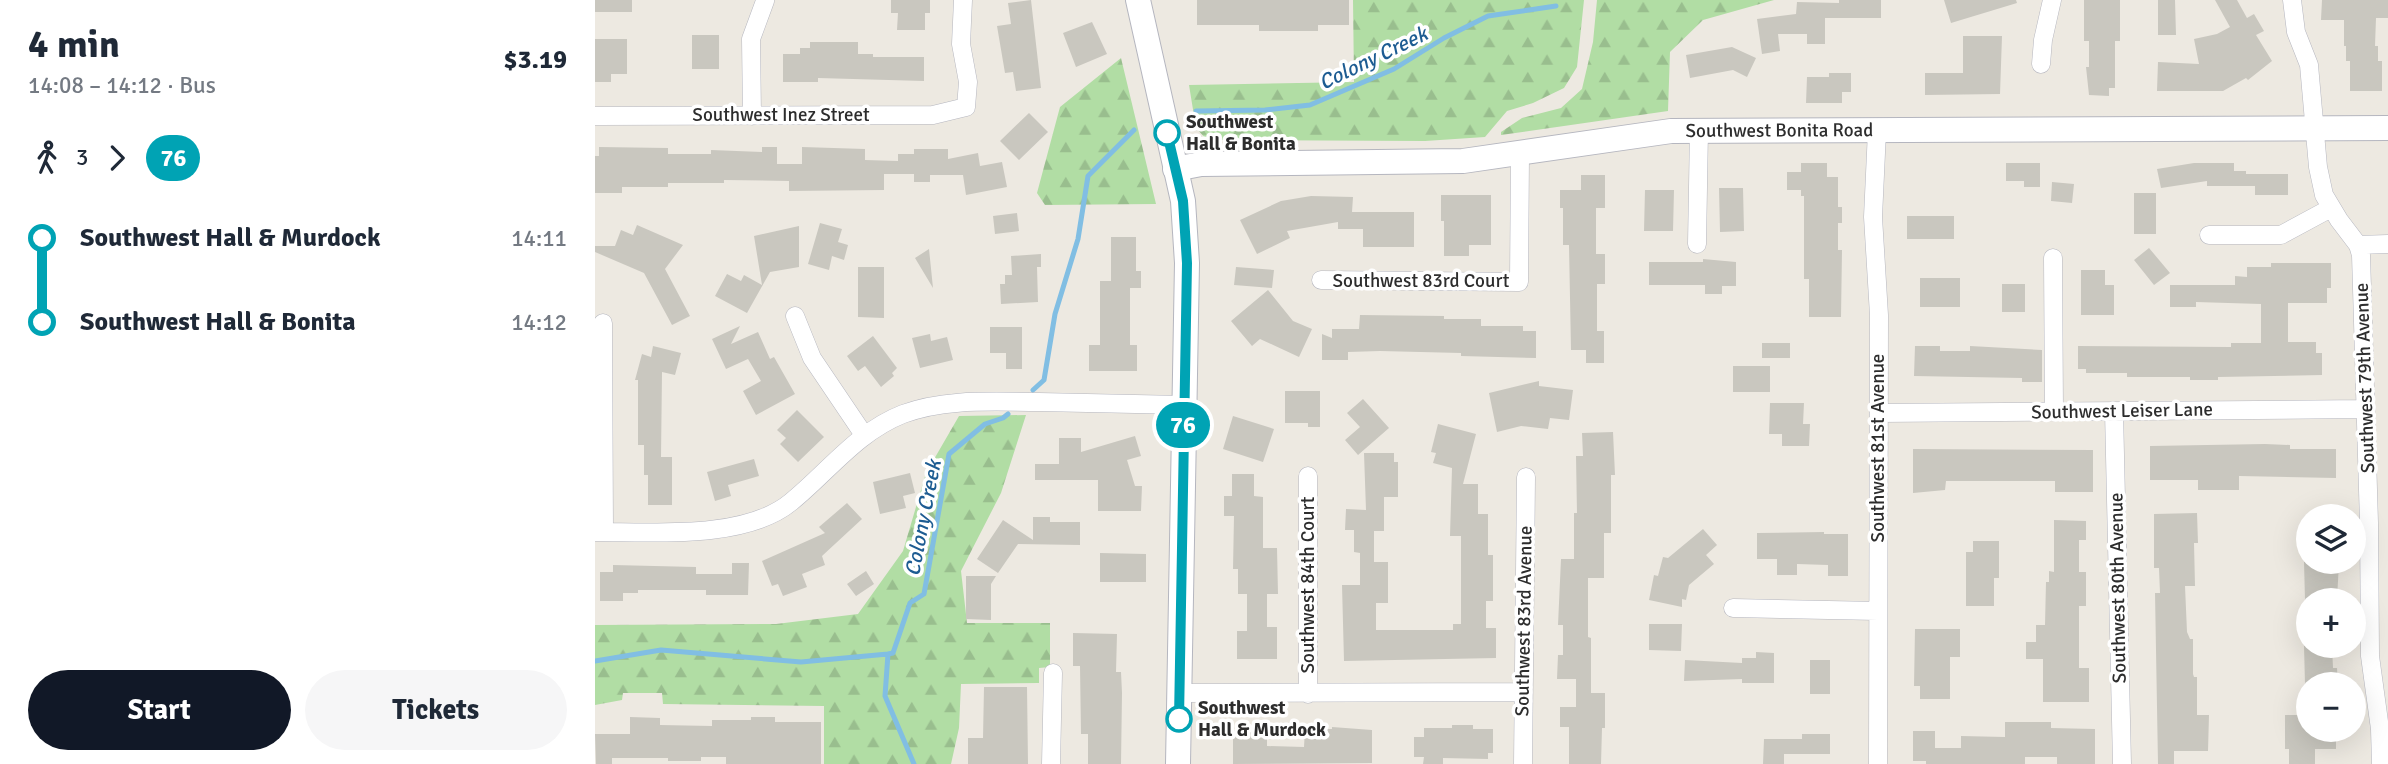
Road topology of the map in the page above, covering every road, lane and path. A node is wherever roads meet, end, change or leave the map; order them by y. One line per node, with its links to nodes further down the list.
1 (963, 0): 8 (street, Southwest Inez Street)
2 (1138, 0): 14 (main road)
3 (2052, 0): 6 (street)
4 (2292, 0): 10 (street, Southwest 79th Avenue)
5 (765, 2): 8 (street)
6 (2041, 64)
7 (595, 116): 8 (street, Southwest Inez Street)
8 (753, 116)
9 (2388, 128): 10 (main road, Southwest Bonita Road)
10 (2315, 129): 12 (main road, Southwest Bonita Road); 15 (street, Southwest 79th Avenue)
11 (1699, 130): 12 (main road, Southwest Bonita Road); 13 (main road, Southwest Bonita Road); 17 (street)
12 (1877, 131): 28 (street, Southwest 81st Avenue)
13 (1520, 155): 14 (main road, Southwest Bonita Road); 21 (street, Southwest 83rd Court)
14 (1175, 169): 24 (main road)
15 (2331, 208): 16 (street); 19 (street, Southwest 79th Avenue)
16 (2209, 235)
17 (1697, 244)
18 (2388, 244): 19 (street)
19 (2358, 245): 25 (street, Southwest 79th Avenue)
20 (2053, 258): 27 (street)
21 (1321, 280)
22 (795, 316): 29 (street)
23 (603, 323): 34 (street)
24 (1183, 405): 29 (street); 39 (main road)
25 (2366, 409): 26 (street, Southwest Leiser Lane); 32 (street, Southwest 79th Avenue)
26 (2114, 411): 27 (street, Southwest Leiser Lane); 45 (street, Southwest 80th Avenue)
27 (2054, 412): 28 (street, Southwest Leiser Lane)
28 (1879, 413): 36 (street, Southwest 81st Avenue)
29 (864, 435): 34 (street)
30 (1308, 476): 40 (street, Southwest 84th Court)
31 (1526, 477): 38 (street, Southwest 83rd Avenue)
32 (2369, 523): 33 (street); 46 (street, Southwest 79th Avenue)
33 (2388, 523)
34 (600, 532)
35 (1733, 608): 36 (street)
36 (1878, 611): 44 (street, Southwest 81st Avenue)
37 (1053, 673): 41 (street)
38 (1523, 692): 40 (street); 43 (street, Southwest 83rd Avenue)
39 (1179, 693): 40 (street); 42 (main road)
40 (1308, 694)
41 (1051, 764)
42 (1178, 764)
43 (1523, 764)
44 (1878, 764)
45 (2122, 764)
46 (2381, 764)

